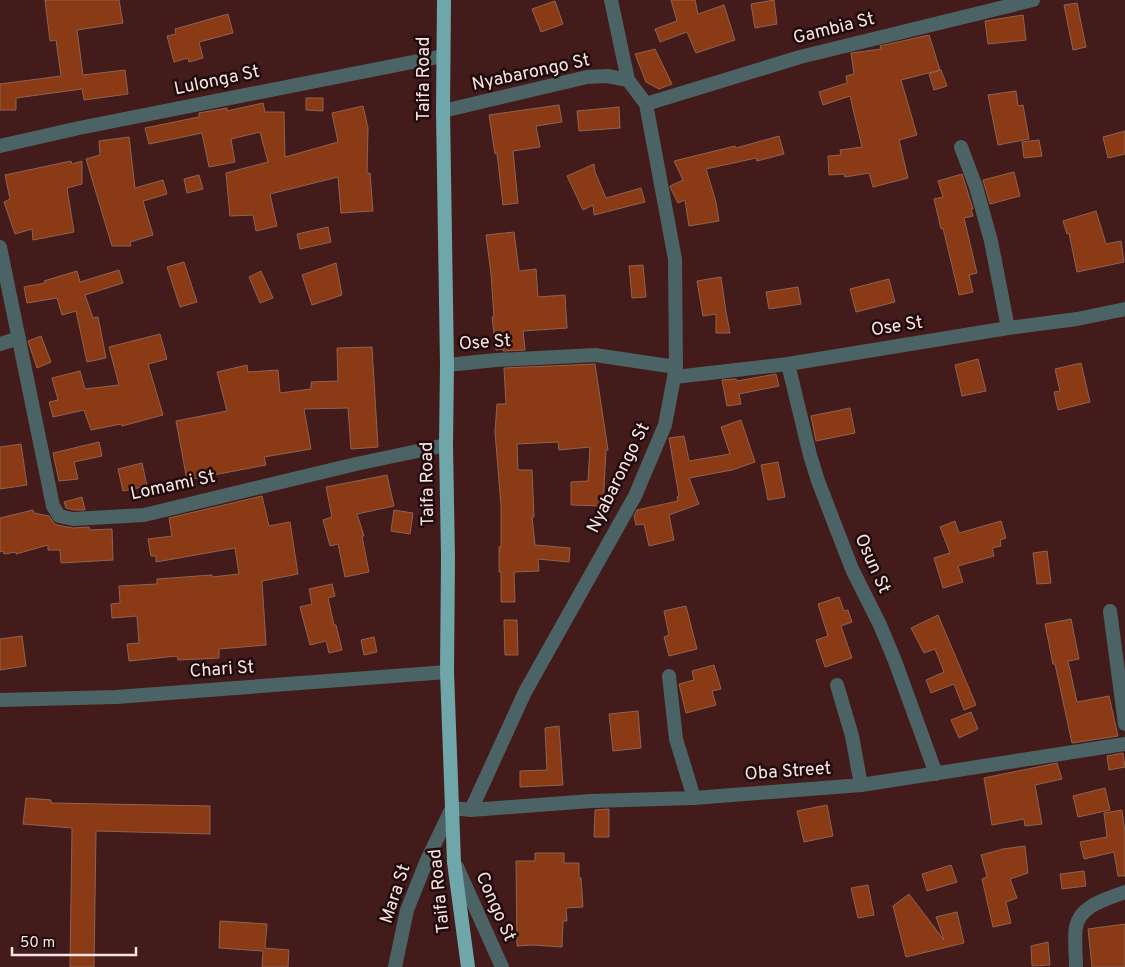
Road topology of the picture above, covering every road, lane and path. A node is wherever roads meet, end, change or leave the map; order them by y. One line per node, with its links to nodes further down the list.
1 (444, 0): 4 (highway, Taifa Road)
2 (611, 0): 5 (street, Nyabarongo St)
3 (1033, 0): 6 (street, Gambia St)
4 (443, 56): 7 (highway, Taifa Road); 8 (street, Lulonga St)
5 (628, 80): 6 (street, Nyabarongo St); 7 (street, Nyabarongo St)
6 (646, 104): 17 (street, Nyabarongo St)
7 (443, 111): 16 (highway, Taifa Road)
8 (0, 146)
9 (961, 147): 12 (street)
10 (0, 247): 13 (street, Lomami St)
11 (1125, 309): 12 (street, Ose St)
12 (1008, 328): 15 (street, Ose St)
13 (19, 338): 14 (street); 18 (street, Lomami St)
14 (0, 344)
15 (788, 364): 17 (street, Ose St); 26 (street, Osun St)
16 (447, 365): 17 (street, Ose St); 18 (highway, Taifa Road)
17 (675, 372): 30 (street, Nyabarongo St)
18 (446, 445): 20 (highway, Taifa Road)
19 (1110, 611): 24 (street)
20 (447, 672): 23 (street, Chari St); 29 (highway, Taifa Road)
21 (669, 676): 28 (street)
22 (837, 685): 27 (street)
23 (0, 700)
24 (1125, 724)
25 (1125, 744): 26 (street, Oba Street)
26 (936, 774): 27 (street, Oba Street)
27 (861, 785): 28 (street, Oba Street)
28 (694, 798): 30 (street, Oba Street)
29 (452, 808): 30 (street, Oba Street); 31 (highway, Taifa Road); 33 (street, Mara St)
30 (471, 810)
31 (454, 862): 34 (highway, Taifa Road); 35 (street, Congo St)
32 (1125, 892): 36 (street)
33 (395, 967)
34 (468, 967)
35 (502, 967)
36 (1076, 967)

